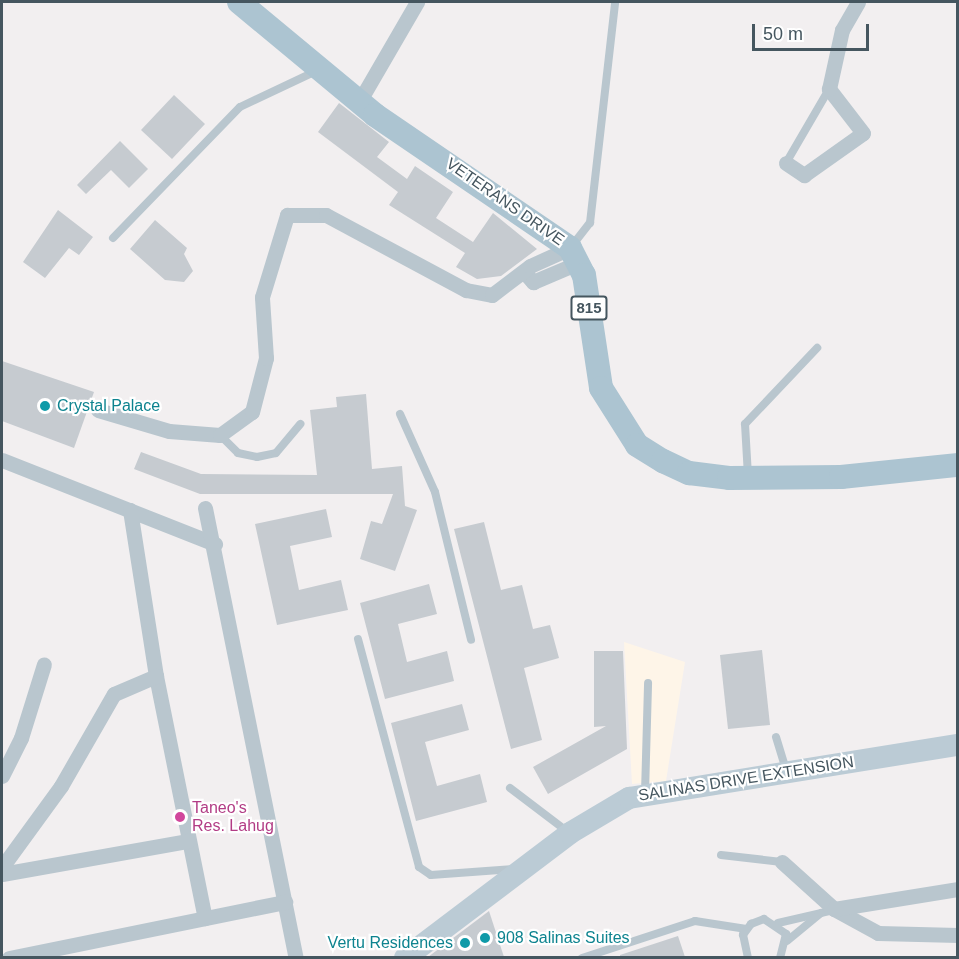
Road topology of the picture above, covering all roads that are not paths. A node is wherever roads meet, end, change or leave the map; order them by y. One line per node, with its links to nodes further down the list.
1 (239, 2): 5 (main road, VETERANS DRIVE)
2 (417, 2): 7 (street)
3 (615, 2): 10 (lane)
4 (858, 2): 6 (street)
5 (317, 70): 7 (main road, VETERANS DRIVE); 9 (lane)
6 (829, 89): 8 (lane); 8 (street)
7 (359, 102): 10 (main road, VETERANS DRIVE)
8 (786, 163)
9 (113, 238)
10 (574, 256): 15 (street); 18 (main road, 815)
11 (817, 348): 18 (lane)
12 (98, 410): 15 (street)
13 (400, 414): 23 (lane)
14 (300, 424): 15 (lane)
15 (220, 435)
16 (2, 460): 20 (street)
17 (957, 465): 18 (main road, 815)
18 (748, 478)
19 (205, 508): 21 (street)
20 (130, 510): 21 (street); 25 (street)
21 (215, 544): 41 (street)
22 (358, 639): 38 (lane)
23 (471, 640)
24 (44, 664): 30 (street)
25 (156, 676): 34 (street); 37 (street)
26 (648, 683): 32 (lane)
27 (776, 737): 29 (lane)
28 (957, 745): 29 (street, SALINAS DRIVE EXTENSION)
29 (787, 774): 32 (street, SALINAS DRIVE EXTENSION)
30 (2, 776)
31 (510, 788): 33 (lane)
32 (645, 795): 33 (street, SALINAS DRIVE EXTENSION)
33 (570, 833): 38 (street, SALINAS DRIVE EXTENSION)
34 (188, 841): 39 (street); 43 (street)
35 (720, 855): 36 (lane)
36 (782, 862): 42 (street)
37 (2, 867)
38 (521, 871): 50 (street, SALINAS DRIVE EXTENSION)
39 (2, 874)
40 (957, 889): 42 (street)
41 (285, 902): 43 (street); 49 (street)
42 (828, 911): 44 (lane); 46 (street); 47 (lane)
43 (205, 918): 48 (street)
44 (778, 923): 45 (lane); 47 (lane)
45 (746, 929): 51 (lane); 52 (lane)
46 (957, 936)
47 (787, 941): 53 (lane)
48 (9, 957)
49 (296, 957)
50 (405, 957)
51 (582, 957)
52 (748, 957)
53 (780, 957)

